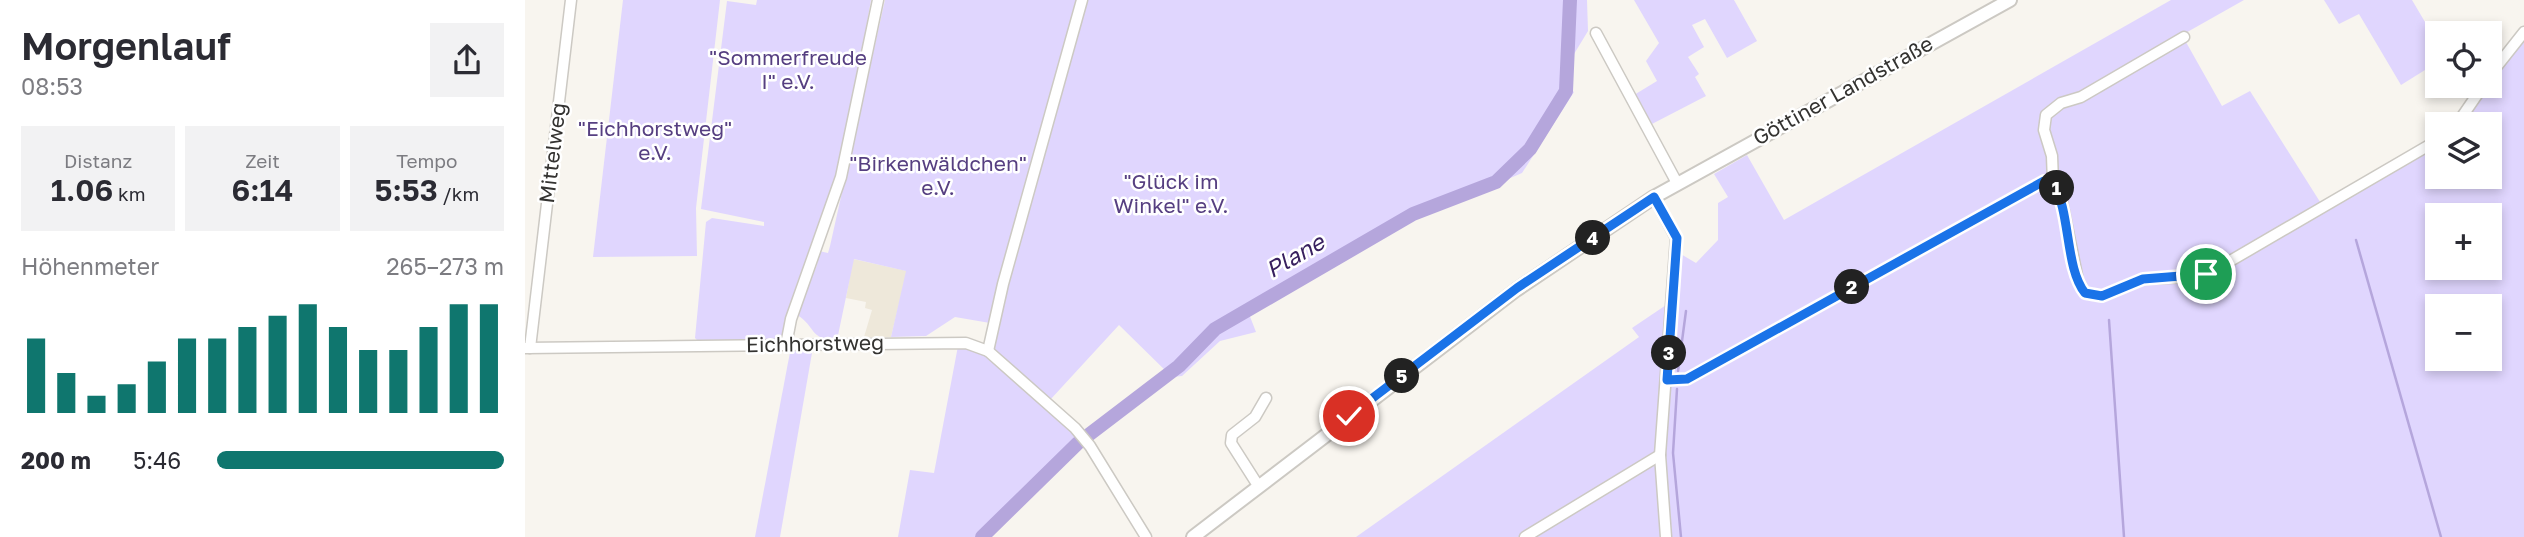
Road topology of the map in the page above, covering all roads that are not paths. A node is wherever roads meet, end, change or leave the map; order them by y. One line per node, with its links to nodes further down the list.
1 (571, 0): 14 (street, Mittelweg)
2 (878, 0): 13 (street)
3 (1082, 0): 15 (street)
4 (2010, 0): 11 (street, Göttiner Landstraße)
5 (2524, 32): 8 (street)
6 (1596, 33): 11 (street)
7 (2184, 37): 10 (street)
8 (2502, 60)
9 (2425, 149): 10 (street)
10 (2053, 182): 16 (street)
11 (1677, 183): 12 (street, Göttiner Landstraße)
12 (1654, 197): 16 (street); 19 (street, Göttiner Landstraße)
13 (786, 345): 14 (street, Eichhorstweg); 15 (street, Eichhorstweg)
14 (527, 348)
15 (988, 351): 20 (street, Eichhorstweg)
16 (1667, 380): 18 (street)
17 (1266, 398): 19 (street)
18 (1660, 455): 22 (street); 23 (street)
19 (1259, 487): 21 (street, Göttiner Landstraße)
20 (1146, 537)
21 (1193, 537)
22 (1525, 537)
23 (1666, 537)

